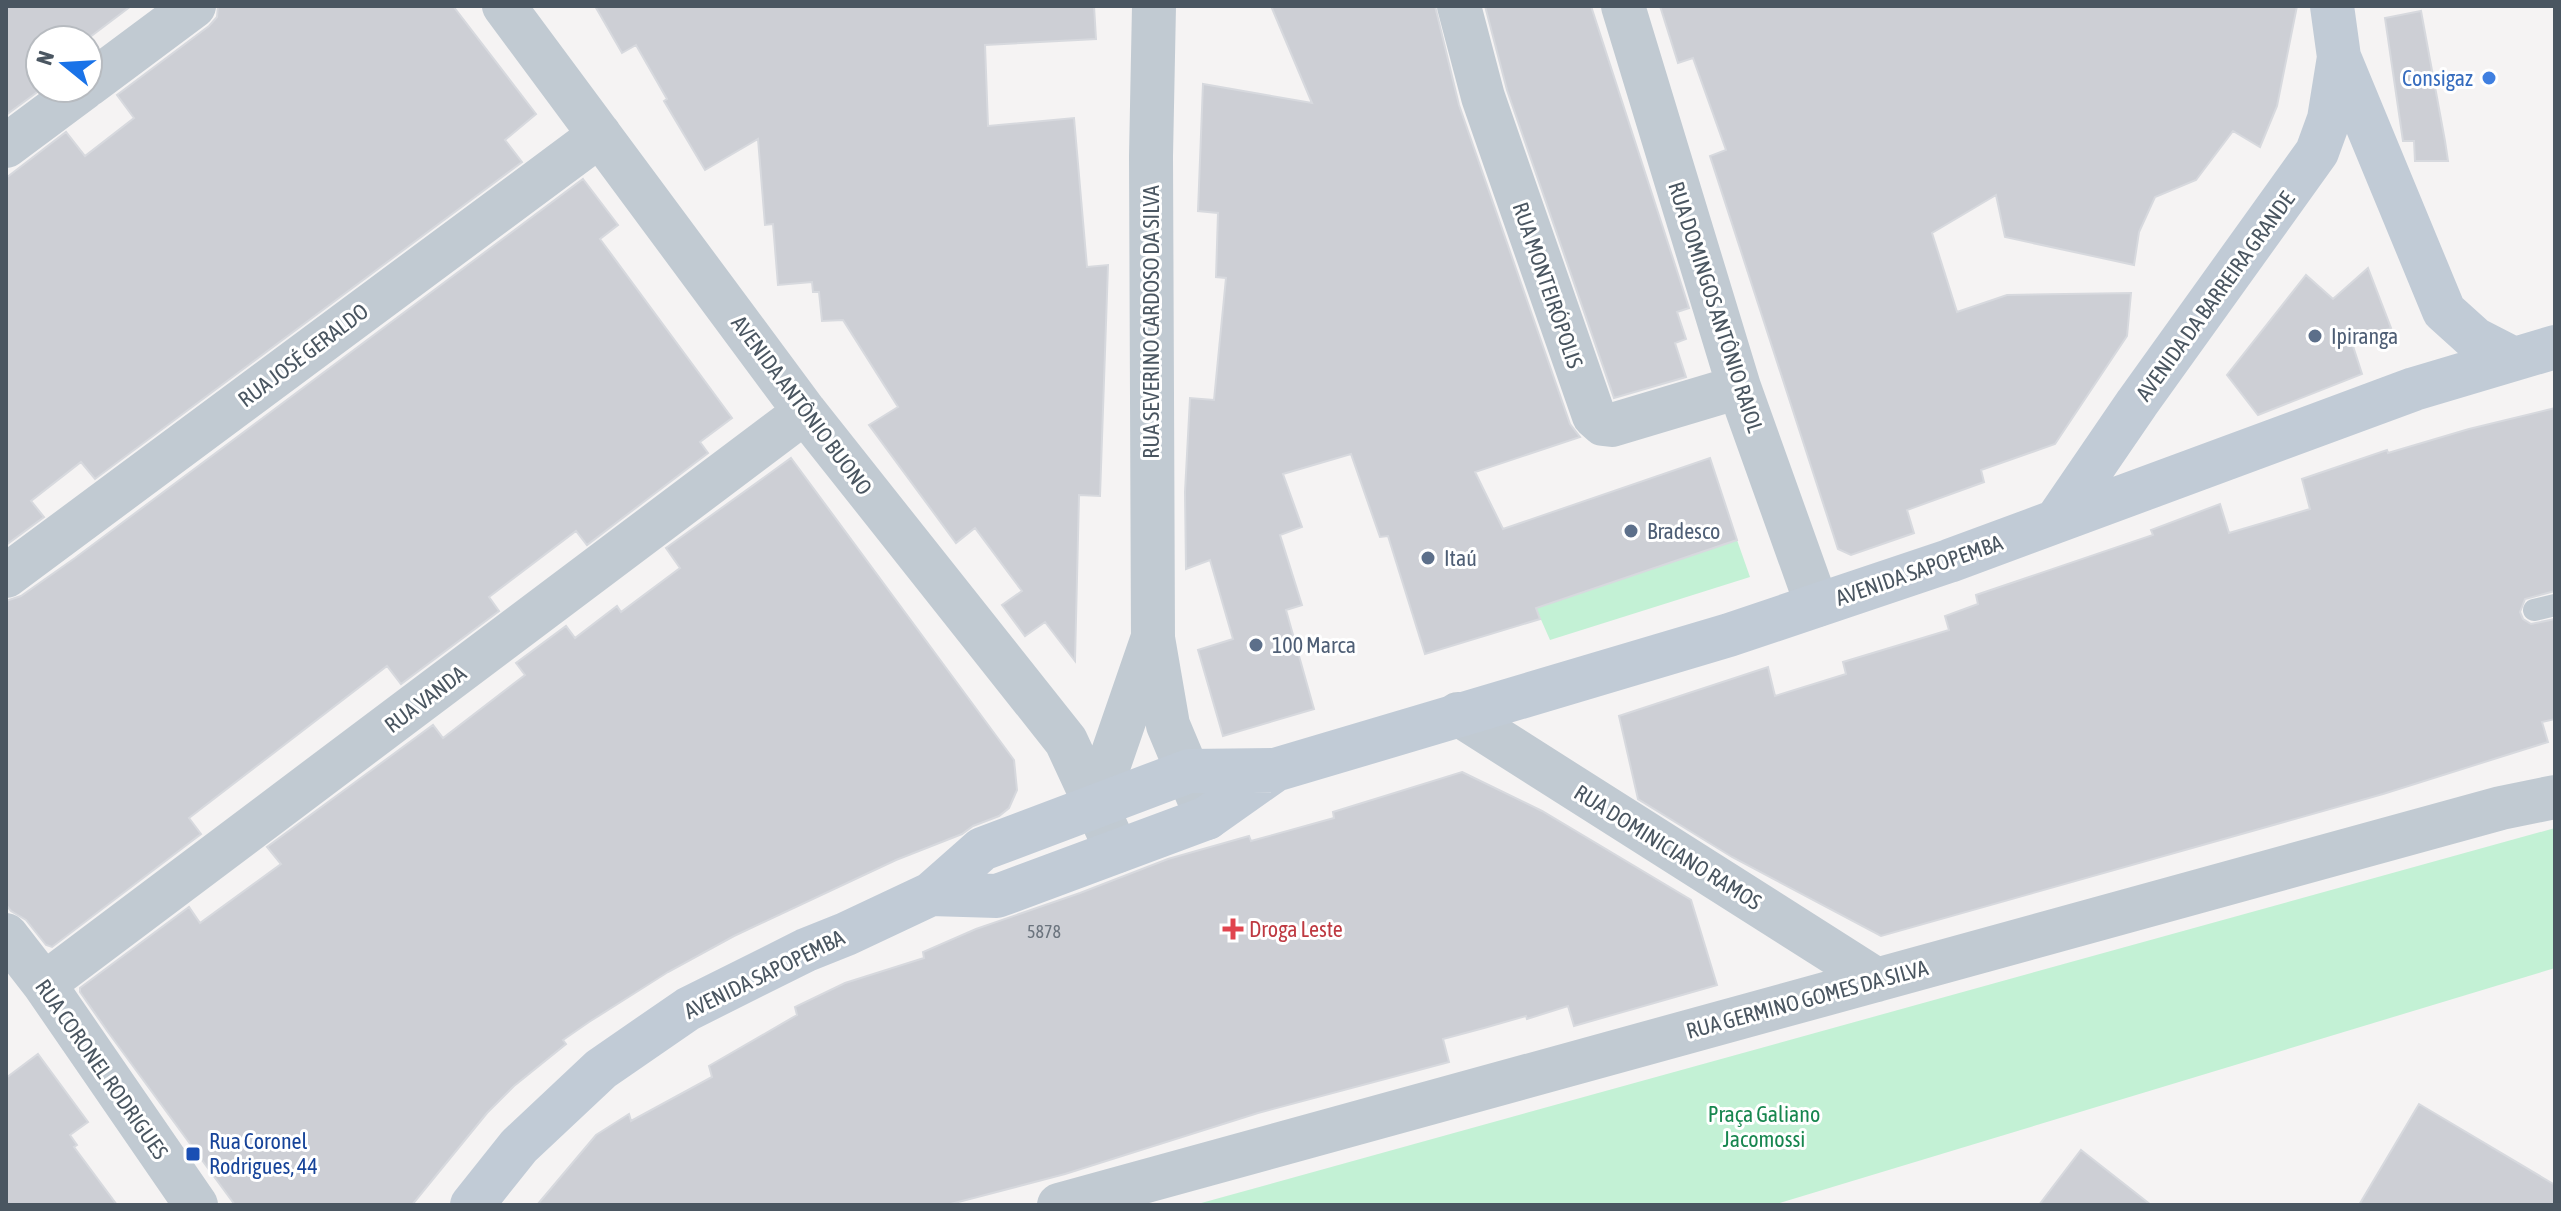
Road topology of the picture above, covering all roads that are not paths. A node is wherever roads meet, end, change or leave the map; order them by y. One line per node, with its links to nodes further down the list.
1 (194, 6): 8 (street)
2 (504, 6): 10 (street, AVENIDA ANTÔNIO BUONO)
3 (1154, 6): 25 (street, RUA SEVERINO CARDOSO DA SILVA)
4 (1459, 6): 17 (street, RUA MONTEIRÓPOLIS)
5 (1623, 6): 17 (street, RUA DOMINGOS ANTÔNIO RAIOL)
6 (2332, 6): 7 (main road, AVENIDA DA BARREIRA GRANDE)
7 (2339, 57): 12 (main road, AVENIDA DA BARREIRA GRANDE); 13 (main road, AVENIDA DA BARREIRA GRANDE)
8 (104, 73)
9 (62, 104): 11 (street)
10 (600, 135): 20 (street, AVENIDA ANTÔNIO BUONO); 23 (street, RUA JOSÉ GERALDO)
11 (6, 146)
12 (2388, 175): 13 (main road); 14 (main road, AVENIDA DA BARREIRA GRANDE)
13 (2300, 178): 19 (main road, AVENIDA DA BARREIRA GRANDE)
14 (2444, 311): 16 (main road, AVENIDA DA BARREIRA GRANDE); 18 (main road)
15 (2555, 347): 16 (main road, AVENIDA SAPOPEMBA)
16 (2512, 358): 18 (main road, AVENIDA SAPOPEMBA)
17 (1739, 387): 24 (street, RUA DOMINGOS ANTÔNIO RAIOL)
18 (2414, 389): 21 (main road, AVENIDA SAPOPEMBA)
19 (2137, 403): 21 (main road); 22 (main road, AVENIDA DA BARREIRA GRANDE)
20 (805, 412): 30 (street, AVENIDA ANTÔNIO BUONO); 36 (street, RUA VANDA)
21 (2184, 473): 22 (main road, AVENIDA SAPOPEMBA)
22 (2057, 520): 24 (main road, AVENIDA SAPOPEMBA)
23 (6, 576)
24 (1817, 605): 26 (main road, AVENIDA SAPOPEMBA)
25 (1153, 638): 28 (street, RUA SEVERINO CARDOSO DA SILVA); 30 (street, RUA SEVERINO CARDOSO DA SILVA)
26 (1458, 714): 27 (main road, AVENIDA SAPOPEMBA); 35 (street, RUA DOMINICIANO RAMOS)
27 (1275, 770): 28 (main road, AVENIDA SAPOPEMBA); 31 (main road, AVENIDA SAPOPEMBA)
28 (1189, 771): 30 (main road, AVENIDA SAPOPEMBA); 31 (street, RUA SEVERINO CARDOSO DA SILVA)
29 (2555, 797): 35 (street, RUA GERMINO GOMES DA SILVA)
30 (1095, 805): 32 (street, AVENIDA ANTÔNIO BUONO); 33 (main road, AVENIDA SAPOPEMBA)
31 (1207, 818): 32 (main road, AVENIDA SAPOPEMBA)
32 (1117, 851): 33 (main road, AVENIDA SAPOPEMBA)
33 (931, 894): 38 (main road, AVENIDA SAPOPEMBA)
34 (6, 935): 36 (street, RUA CORONEL RODRIGUES)
35 (1877, 980): 39 (street, RUA GERMINO GOMES DA SILVA)
36 (44, 984): 37 (street, RUA CORONEL RODRIGUES)
37 (196, 1205)
38 (472, 1205)
39 (1059, 1205)

